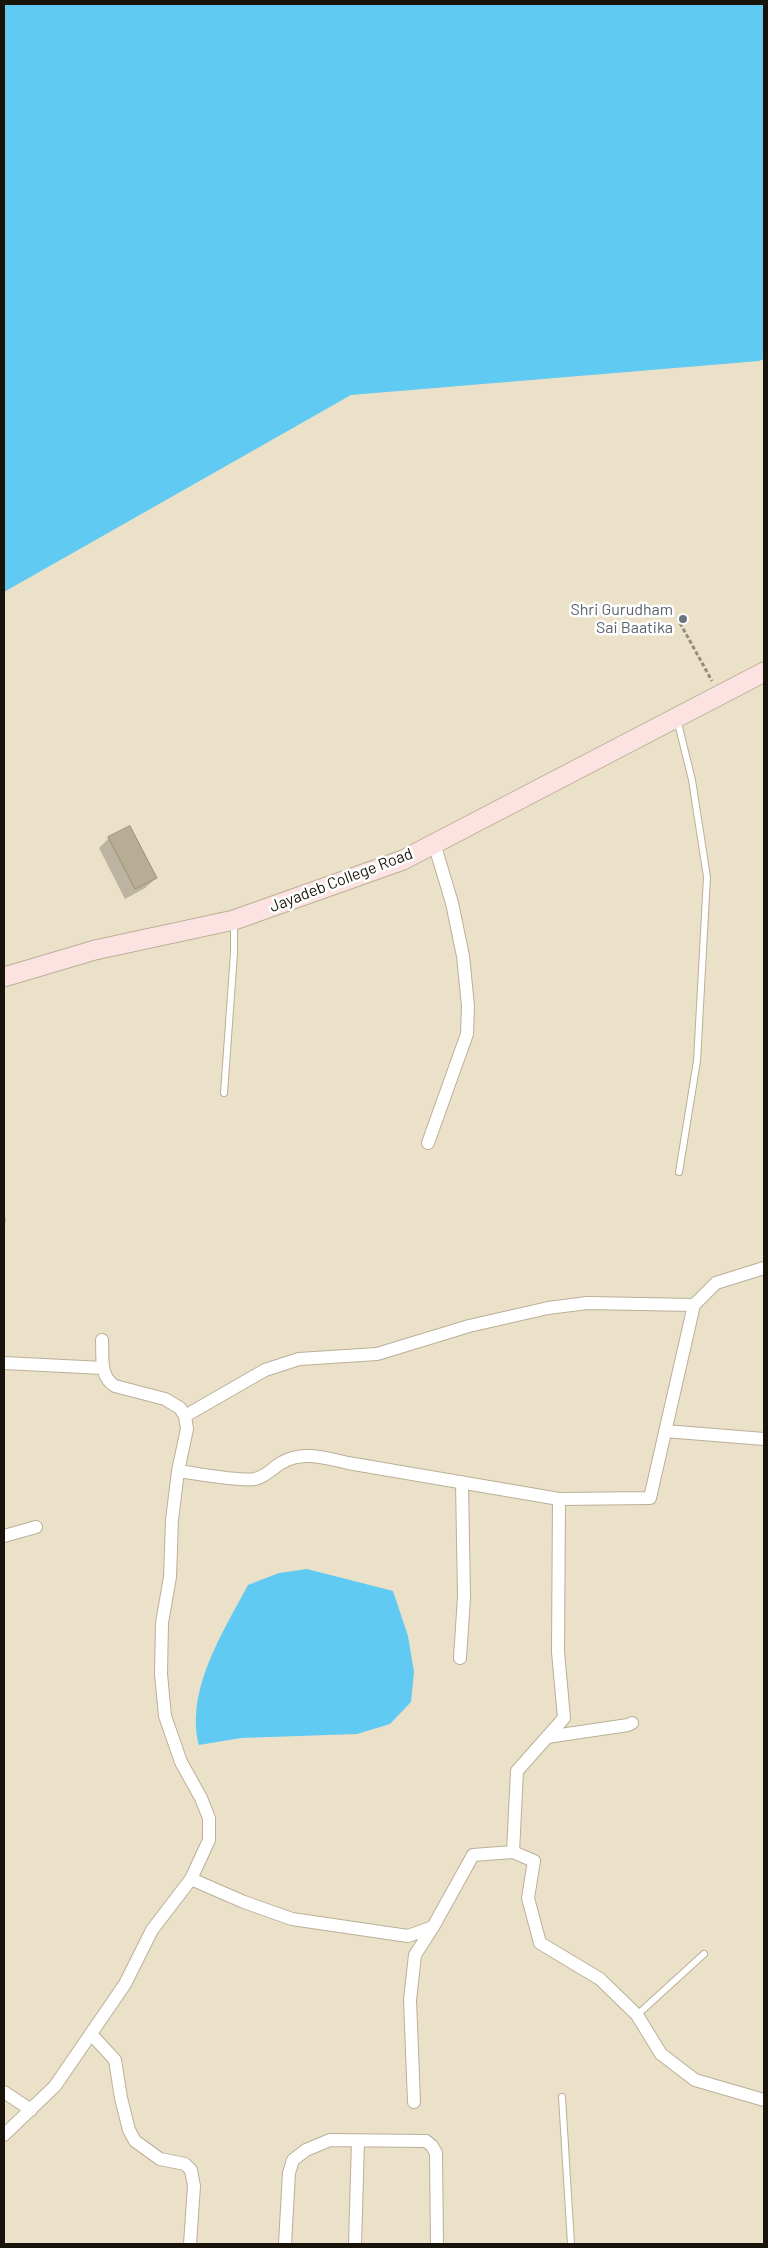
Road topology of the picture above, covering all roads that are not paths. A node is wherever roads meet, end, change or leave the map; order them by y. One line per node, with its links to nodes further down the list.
1 (764, 672): 2 (street, Jayadeb College Road)
2 (676, 718): 3 (street, Jayadeb College Road); 8 (lane)
3 (434, 843): 4 (street, Jayadeb College Road); 7 (street)
4 (234, 920): 5 (street, Jayadeb College Road); 6 (lane)
5 (4, 976)
6 (224, 1093)
7 (428, 1143)
8 (679, 1172)
9 (764, 1268): 10 (street)
10 (694, 1305): 14 (street); 15 (street)
11 (102, 1340): 13 (street)
12 (4, 1363): 13 (street)
13 (103, 1368): 14 (street)
14 (186, 1416): 17 (street)
15 (665, 1431): 16 (street); 19 (street)
16 (764, 1439)
17 (178, 1471): 18 (street); 26 (street)
18 (462, 1482): 19 (street); 22 (street)
19 (559, 1499): 24 (street)
20 (36, 1527): 21 (street)
21 (4, 1536)
22 (460, 1658)
23 (632, 1723): 24 (street)
24 (547, 1737): 25 (street)
25 (513, 1852): 27 (street); 29 (street)
26 (191, 1879): 27 (street); 30 (street)
27 (433, 1927): 34 (street)
28 (704, 1954): 29 (lane)
29 (637, 2015): 33 (street)
30 (91, 2034): 35 (street); 38 (street)
31 (4, 2092): 35 (street)
32 (562, 2098): 42 (lane)
33 (764, 2100)
34 (414, 2102)
35 (31, 2110): 36 (street)
36 (4, 2135)
37 (358, 2140): 39 (street); 40 (street); 41 (street)
38 (190, 2244)
39 (285, 2244)
40 (355, 2244)
41 (437, 2244)
42 (571, 2244)

